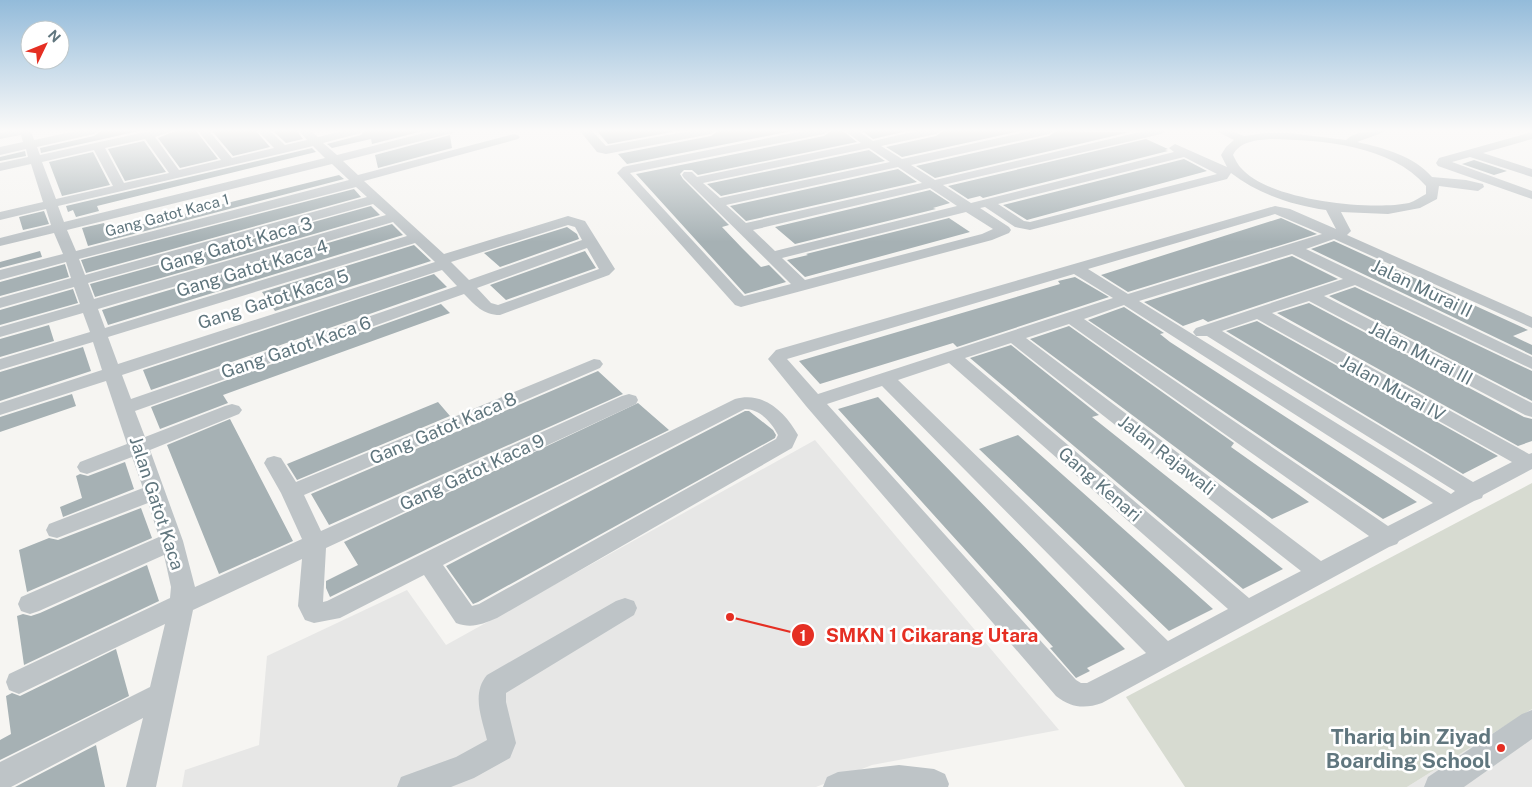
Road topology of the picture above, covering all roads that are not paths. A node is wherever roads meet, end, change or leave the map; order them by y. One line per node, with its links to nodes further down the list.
1 (39, 168): 31 (street)
2 (110, 168): 26 (street)
3 (171, 168): 21 (street)
4 (204, 168): 21 (street)
5 (300, 168): 38 (street)
6 (344, 168): 22 (street)
7 (402, 168): 22 (street, Gang Gatot Kaca 1)
8 (637, 168): 54 (street)
9 (681, 168): 23 (street)
10 (760, 168): 23 (street)
11 (884, 168): 29 (street)
12 (908, 168): 25 (street)
13 (1000, 168): 25 (street)
14 (1127, 168): 30 (street)
15 (1223, 168): 19 (street)
16 (1414, 168): 24 (street)
17 (1455, 168): 27 (street)
18 (1517, 168): 20 (street)
19 (1229, 170): 30 (street); 33 (street)
20 (1531, 172)
21 (176, 174): 26 (street)
22 (357, 180): 28 (street); 46 (street, Gang Gatot Kaca 1)
23 (694, 181): 29 (street)
24 (1430, 181): 32 (street); 33 (street)
25 (933, 184): 34 (street); 39 (street)
26 (120, 187): 31 (street)
27 (1532, 195)
28 (375, 198): 37 (street); 52 (street)
29 (717, 203): 39 (street)
30 (987, 203): 34 (street)
31 (51, 204): 36 (street); 38 (street)
32 (1532, 205)
33 (1331, 206): 40 (street)
34 (969, 207): 35 (street); 41 (street)
35 (953, 211): 41 (street); 47 (street)
36 (1, 212)
37 (395, 217): 42 (street); 58 (street, Gang Gatot Kaca 3)
38 (58, 228): 43 (street); 46 (street, Jalan Gatot Kaca)
39 (743, 228): 47 (street)
40 (1334, 234): 45 (street); 49 (street); 61 (street)
41 (990, 235): 54 (street)
42 (417, 238): 48 (street); 64 (street, Gang Gatot Kaca 4)
43 (0, 242)
44 (591, 242): 48 (street, Gang Gatot Kaca 5); 53 (street, Gang Gatot Kaca 6); 53 (street)
45 (1293, 249): 51 (street, Jalan Murai II); 56 (street)
46 (71, 256): 50 (street, Gang Gatot Kaca 1); 52 (street, Jalan Gatot Kaca)
47 (772, 256): 54 (street)
48 (443, 262): 53 (street); 71 (street, Gang Gatot Kaca 5)
49 (1077, 269): 56 (street); 74 (street)
50 (0, 275)
51 (1357, 279): 55 (street); 69 (street, Jalan Murai II)
52 (79, 282): 57 (street); 58 (street, Jalan Gatot Kaca)
53 (468, 286): 75 (street, Gang Gatot Kaca 6)
54 (802, 286)
55 (1310, 295): 59 (street); 78 (street, Jalan Murai III)
56 (1128, 300): 60 (street); 66 (street)
57 (0, 303)
58 (88, 306): 63 (street); 64 (street, Jalan Gatot Kaca)
59 (1259, 313): 62 (street); 80 (street, Jalan Murai IV)
60 (1072, 318): 65 (street); 88 (street)
61 (1532, 323)
62 (1208, 330): 66 (street); 85 (street)
63 (0, 332)
64 (98, 335): 70 (street, Gang Gatot Kaca 4); 71 (street, Jalan Gatot Kaca)
65 (1014, 337): 67 (street); 92 (street, Jalan Rajawali)
66 (1187, 338): 86 (street)
67 (953, 357): 72 (street); 96 (street, Gang Kenari)
68 (594, 364): 84 (street, Gang Gatot Kaca 8)
69 (1532, 364)
70 (0, 365)
71 (113, 372): 75 (street, Jalan Gatot Kaca); 76 (street, Gang Gatot Kaca 5)
72 (886, 379): 74 (street); 97 (street)
73 (629, 400): 90 (street, Gang Gatot Kaca 9)
74 (813, 402): 97 (street)
75 (124, 408): 79 (street, Jalan Gatot Kaca)
76 (0, 409)
77 (232, 410): 79 (street)
78 (1532, 412)
79 (140, 446): 82 (street); 83 (street, Jalan Gatot Kaca)
80 (1530, 461): 85 (street)
81 (274, 463): 84 (street)
82 (86, 467)
83 (154, 492): 87 (street); 89 (street, Jalan Gatot Kaca)
84 (292, 492): 90 (street)
85 (1474, 492): 86 (street)
86 (1451, 504): 88 (street)
87 (57, 530)
88 (1389, 538): 92 (street)
89 (172, 541): 93 (street); 94 (street, Jalan Gatot Kaca)
90 (315, 544): 91 (street); 94 (street, Gang Gatot Kaca 9)
91 (428, 561): 91 (street)
92 (1320, 574): 96 (street)
93 (30, 604)
94 (182, 604): 98 (street, Gang Gatot Kaca 9); 99 (street, Jalan Gatot Kaca)
95 (625, 608): 104 (street)
96 (1247, 611): 97 (street)
97 (1165, 655)
98 (19, 682)
99 (162, 694): 101 (street); 103 (street, Jalan Gatot Kaca)
100 (1532, 723): 106 (street)
101 (0, 777)
102 (934, 784): 105 (street)
103 (141, 787)
104 (412, 787)
105 (838, 787)
106 (1439, 787)

